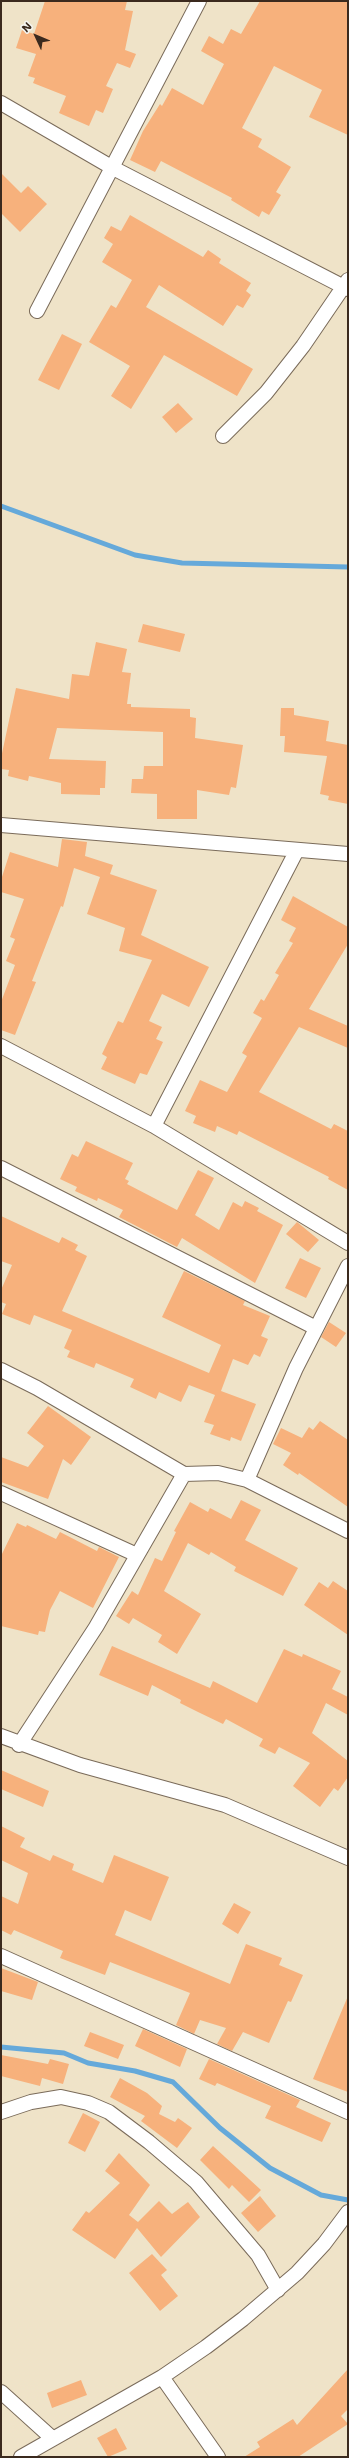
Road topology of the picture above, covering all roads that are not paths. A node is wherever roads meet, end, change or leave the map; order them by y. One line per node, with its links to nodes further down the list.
1 (200, 1): 3 (street)
2 (1, 103): 3 (street)
3 (113, 168): 4 (street); 5 (street)
4 (347, 285): 6 (street)
5 (37, 311)
6 (223, 436)
7 (1, 825): 8 (street)
8 (297, 850): 9 (street); 11 (street)
9 (348, 854)
10 (1, 1046): 11 (street)
11 (154, 1126): 13 (street)
12 (1, 1168): 15 (street)
13 (348, 1244)
14 (348, 1266): 15 (street)
15 (316, 1328): 18 (street)
16 (1, 1370): 17 (street)
17 (184, 1474): 18 (street); 21 (street)
18 (247, 1480): 20 (street)
19 (1, 1493): 21 (street)
20 (348, 1531)
21 (138, 1555): 23 (street)
22 (1, 1736): 23 (street)
23 (19, 1745): 24 (street)
24 (348, 1858)
25 (1, 1956): 27 (street)
26 (1, 2112): 29 (street)
27 (348, 2112)
28 (348, 2212): 29 (street)
29 (278, 2290): 30 (street)
30 (162, 2377): 32 (street); 34 (street)
31 (1, 2392): 32 (street)
32 (52, 2438): 33 (street)
33 (20, 2457)
34 (218, 2457)

